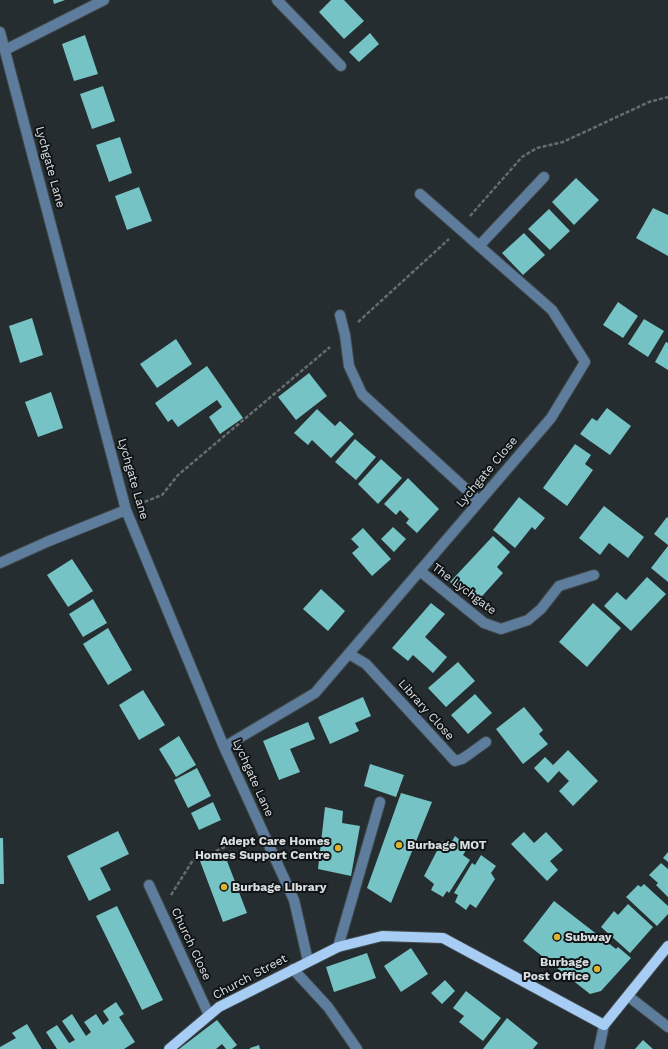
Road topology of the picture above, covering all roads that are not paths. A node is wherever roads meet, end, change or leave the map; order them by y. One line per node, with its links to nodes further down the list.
1 (104, 0): 4 (street)
2 (277, 0): 5 (street)
3 (0, 32): 4 (street, Lychgate Lane)
4 (5, 50): 11 (street, Lychgate Lane)
5 (341, 66)
6 (544, 177): 8 (street)
7 (420, 194): 8 (street, Lychgate Close)
8 (479, 246): 10 (street, Lychgate Close)
9 (340, 315): 10 (street)
10 (479, 501): 13 (street, Lychgate Close)
11 (126, 510): 12 (street); 17 (street, Lychgate Lane)
12 (0, 564)
13 (420, 571): 14 (street, The Lychgate); 15 (street, Lychgate Close)
14 (594, 575)
15 (349, 654): 16 (street, Library Close); 17 (street, Lychgate Close)
16 (486, 742)
17 (224, 746): 22 (street, Lychgate Lane)
18 (380, 802): 21 (street)
19 (149, 885): 25 (street, Church Close)
20 (668, 946): 24 (main road)
21 (338, 947): 22 (main road, Church Street); 26 (main road, Church Street)
22 (308, 961): 23 (main road, Church Street)
23 (293, 969): 25 (main road, Church Street); 29 (street)
24 (628, 996): 26 (main road); 27 (street)
25 (209, 1015): 28 (main road, Church Street)
26 (604, 1025): 30 (street)
27 (668, 1028)
28 (168, 1049)
29 (356, 1049)
30 (600, 1049)

